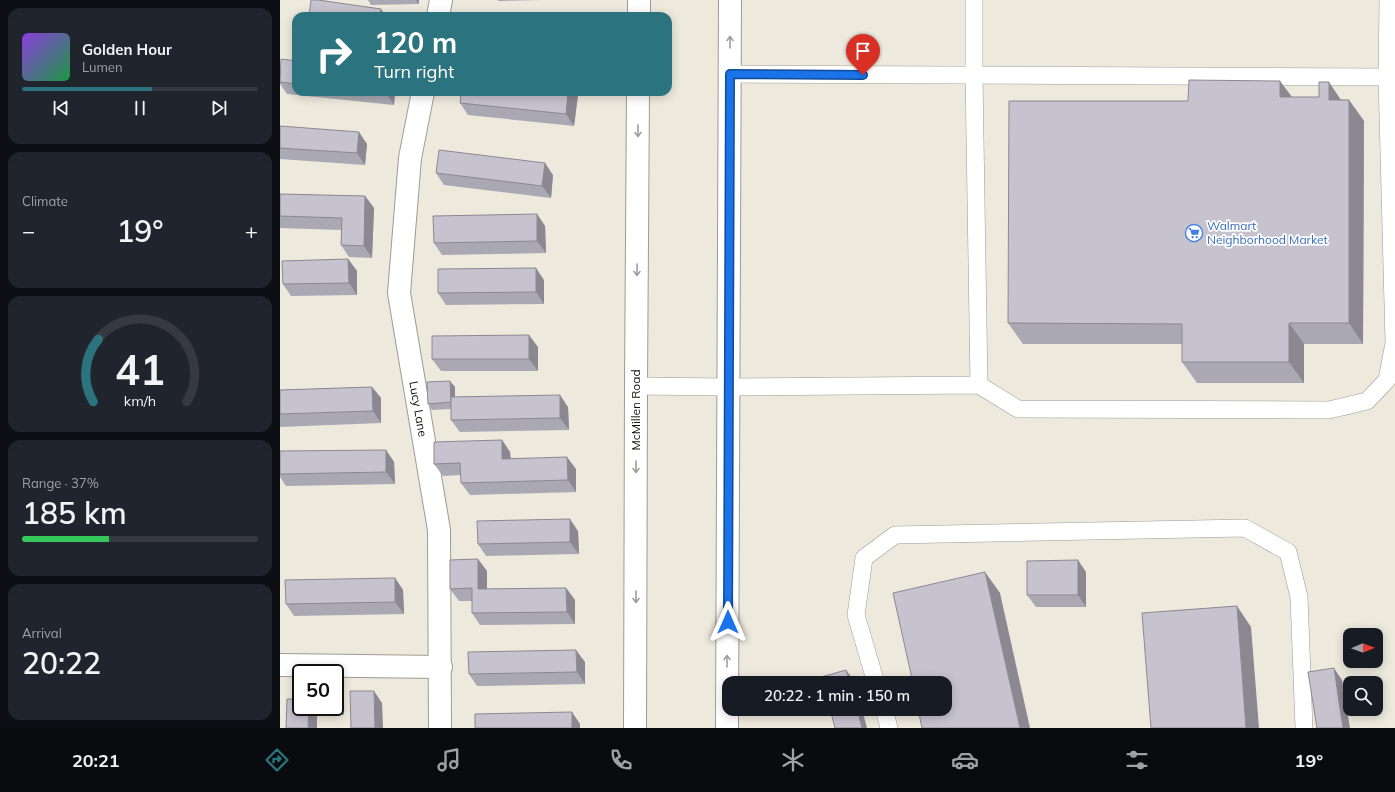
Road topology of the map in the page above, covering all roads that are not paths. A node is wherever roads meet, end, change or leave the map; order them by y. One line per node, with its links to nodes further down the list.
1 (441, 0): 6 (main road)
2 (639, 0): 7 (main road)
3 (730, 0): 8 (main road, one-way to 3)
4 (974, 0): 9 (lane)
5 (1388, 0): 10 (lane)
6 (439, 12)
7 (639, 12)
8 (730, 74): 9 (lane); 15 (main road)
9 (974, 75): 10 (lane); 13 (lane)
10 (1387, 77): 13 (lane)
11 (422, 96): 17 (main road, Lucy Lane)
12 (638, 96): 14 (main road, McMillen Road, one-way to 14)
13 (979, 385): 15 (lane)
14 (636, 386): 15 (lane); 21 (main road, McMillen Road, one-way to 21)
15 (729, 387): 22 (main road, one-way to 15)
16 (280, 665): 17 (main road)
17 (441, 666): 20 (main road, Lucy Lane)
18 (874, 676): 24 (lane)
19 (886, 716): 23 (lane)
20 (440, 728)
21 (635, 728)
22 (727, 728)
23 (889, 728)
24 (1304, 728)

